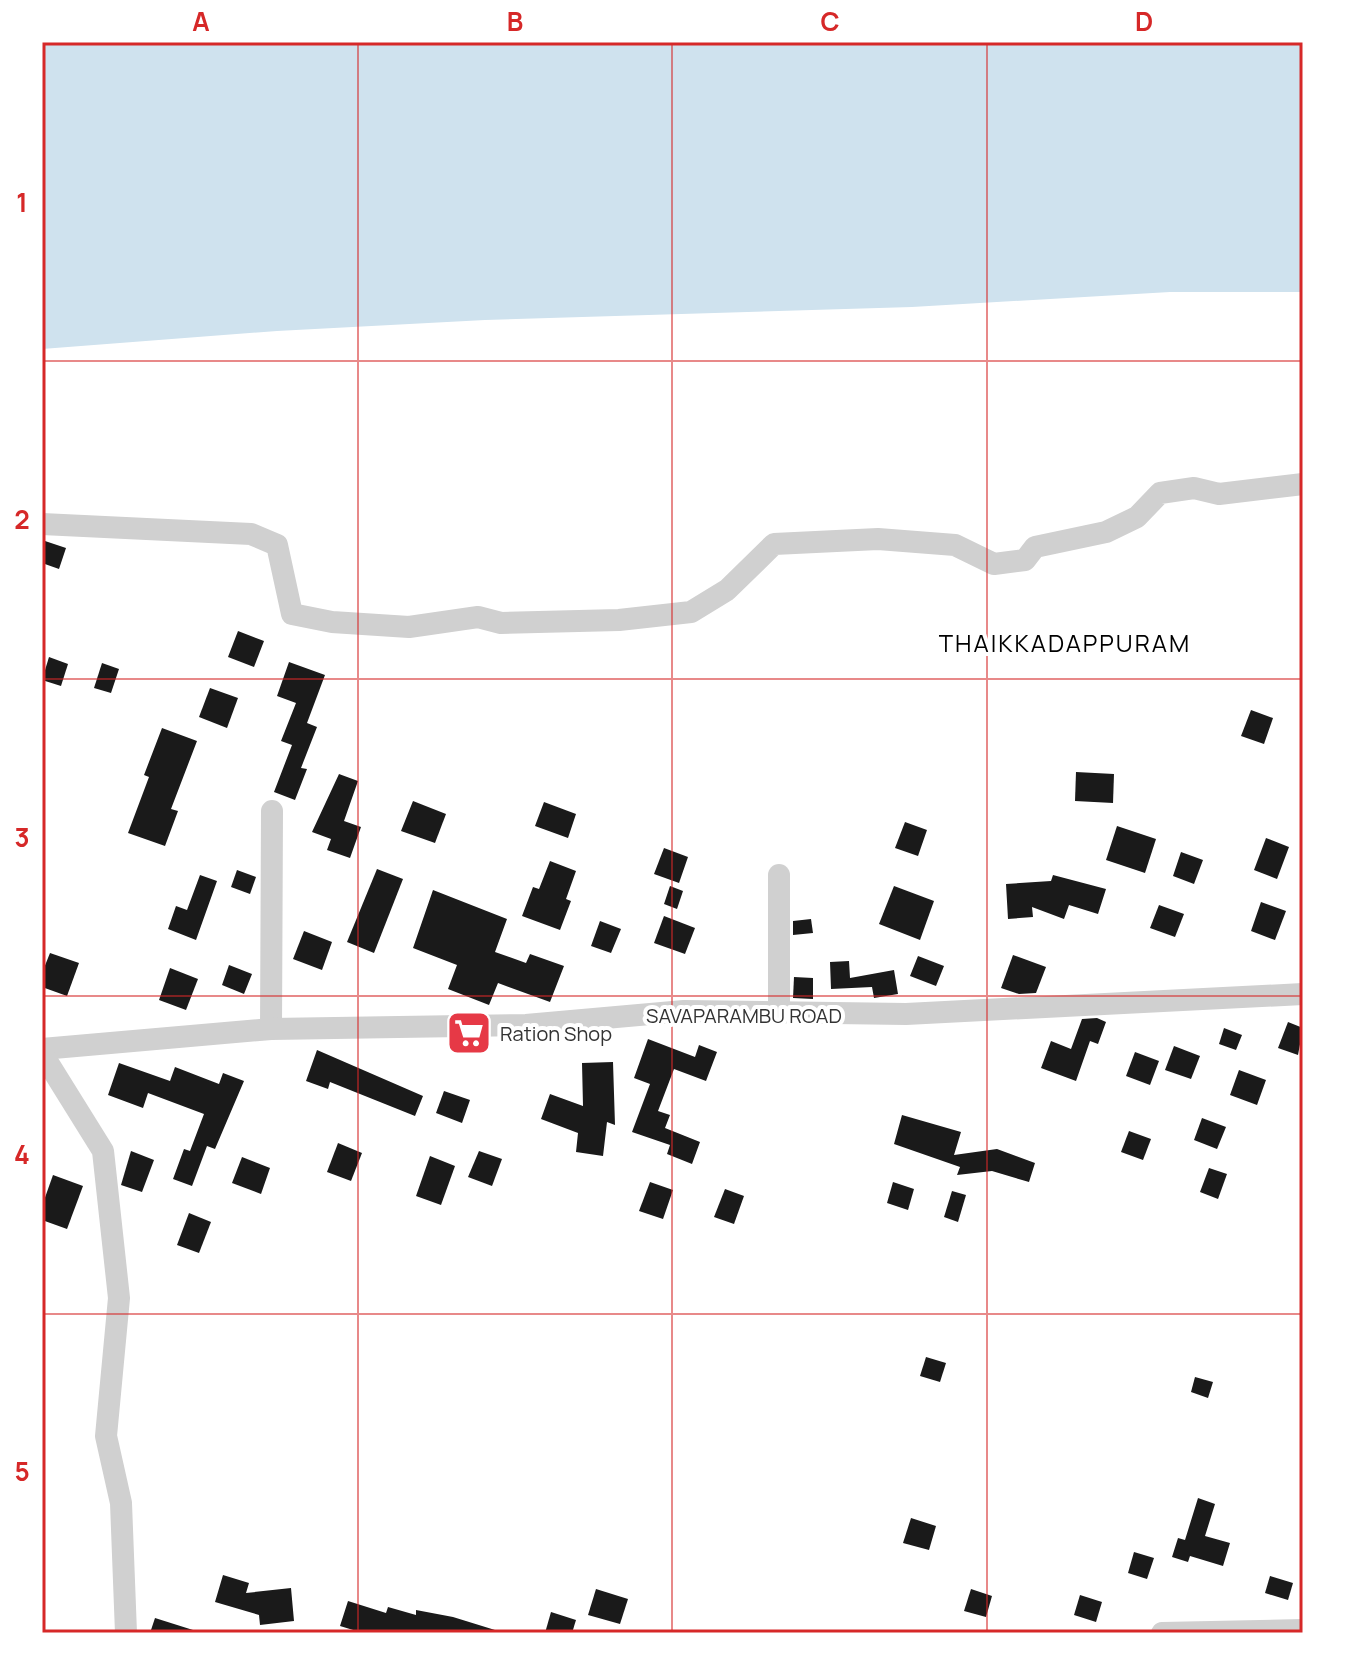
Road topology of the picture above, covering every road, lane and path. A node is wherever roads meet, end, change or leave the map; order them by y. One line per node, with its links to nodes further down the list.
1 (1303, 484): 2 (street)
2 (42, 524)
3 (272, 811): 7 (street)
4 (779, 875): 6 (street)
5 (1303, 994): 6 (street, SAVAPARAMBU ROAD)
6 (779, 1014): 7 (street, SAVAPARAMBU ROAD)
7 (271, 1029): 8 (street, SAVAPARAMBU ROAD)
8 (42, 1051): 10 (street)
9 (1303, 1630): 11 (street)
10 (126, 1633)
11 (1162, 1633)

